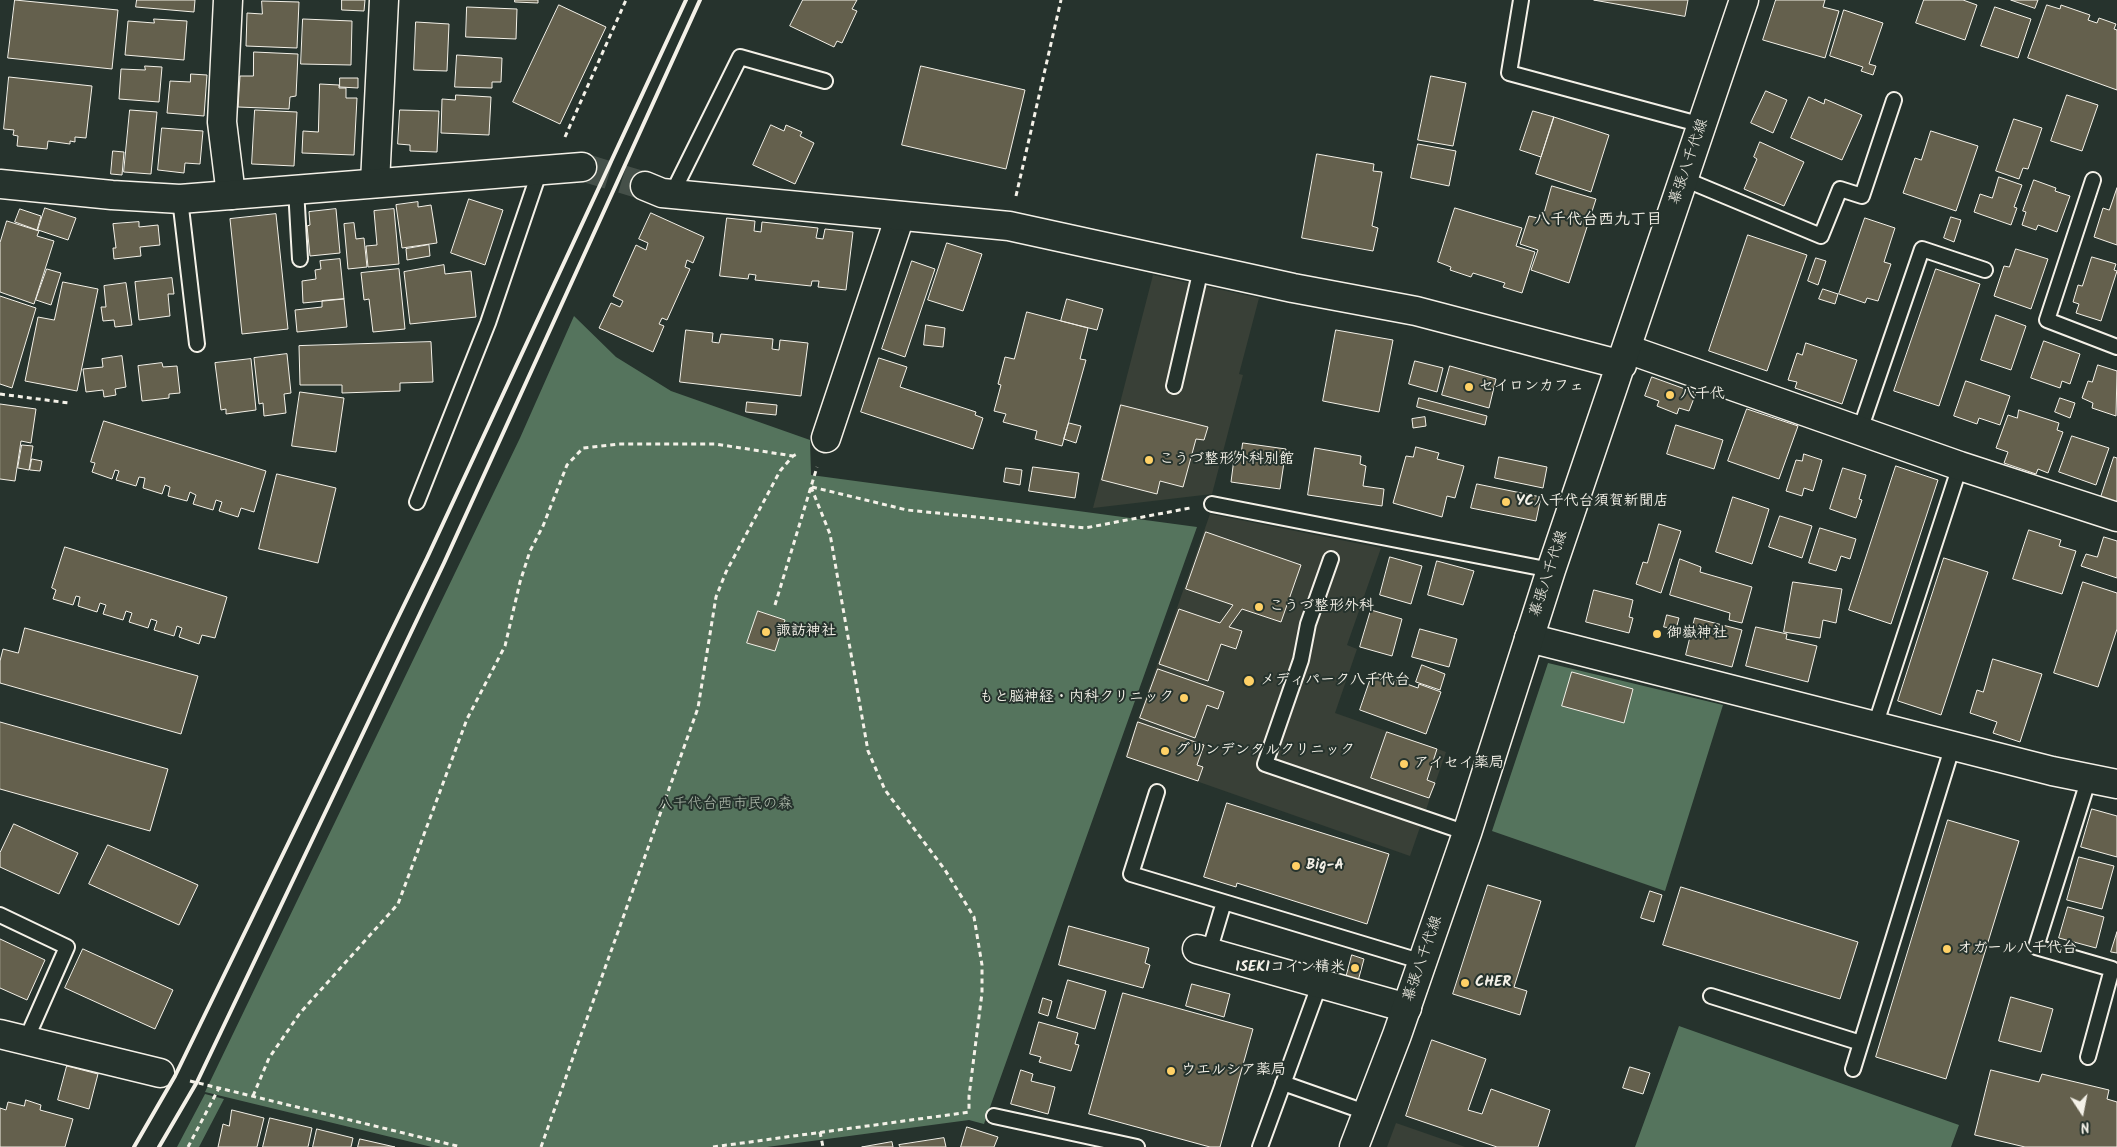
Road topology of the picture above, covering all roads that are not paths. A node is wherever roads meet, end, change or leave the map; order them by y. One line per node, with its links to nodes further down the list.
1 (228, 0): 17 (street)
2 (384, 0): 12 (street)
3 (1521, 0): 7 (lane)
4 (1744, 0): 7 (street, 幕張八千代線)
5 (825, 81): 16 (lane)
6 (1894, 100): 10 (lane)
7 (1702, 125): 10 (street, 幕張八千代線)
8 (582, 167): 9 (street)
9 (545, 170): 12 (street); 30 (lane)
10 (1684, 179): 25 (street, 幕張八千代線)
11 (2093, 180): 24 (lane)
12 (375, 183): 15 (street)
13 (0, 184): 18 (street)
14 (645, 186): 16 (street)
15 (296, 190): 17 (street); 20 (lane)
16 (672, 194): 19 (street)
17 (231, 195): 18 (street)
18 (180, 199): 23 (lane)
19 (900, 216): 21 (street); 28 (street)
20 (300, 259)
21 (1201, 269): 25 (street); 26 (lane)
22 (1985, 270): 27 (lane)
23 (197, 344)
24 (2117, 346)
25 (1624, 357): 27 (street); 34 (street, 幕張八千代線)
26 (1174, 386)
27 (1860, 430): 29 (street)
28 (826, 438)
29 (1960, 466): 32 (street); 36 (lane)
30 (417, 502)
31 (1212, 504): 34 (lane)
32 (2117, 517)
33 (1331, 559): 41 (lane)
34 (1551, 570): 35 (street, 幕張八千代線)
35 (1529, 638): 36 (street); 41 (street, 幕張八千代線)
36 (1875, 726): 37 (street)
37 (1953, 745): 38 (street); 50 (lane)
38 (2089, 778): 39 (street); 51 (lane)
39 (2117, 784)
40 (1157, 792): 42 (lane)
41 (1467, 833): 45 (street, 幕張八千代線)
42 (1224, 902): 44 (lane); 45 (lane)
43 (0, 915): 49 (lane)
44 (1203, 950): 46 (street)
45 (1423, 962): 48 (street, 幕張八千代線)
46 (1320, 983): 48 (street); 54 (lane)
47 (1711, 996): 50 (lane)
48 (1407, 1008): 55 (street, 幕張八千代線)
49 (13, 1037): 53 (street)
50 (1861, 1043): 52 (lane)
51 (2088, 1057)
52 (1853, 1069)
53 (160, 1072)
54 (1283, 1083): 55 (lane); 58 (lane)
55 (1368, 1113): 59 (street, 幕張八千代線)
56 (994, 1116): 57 (lane)
57 (1137, 1147)
58 (1260, 1147)
59 (1354, 1147)

